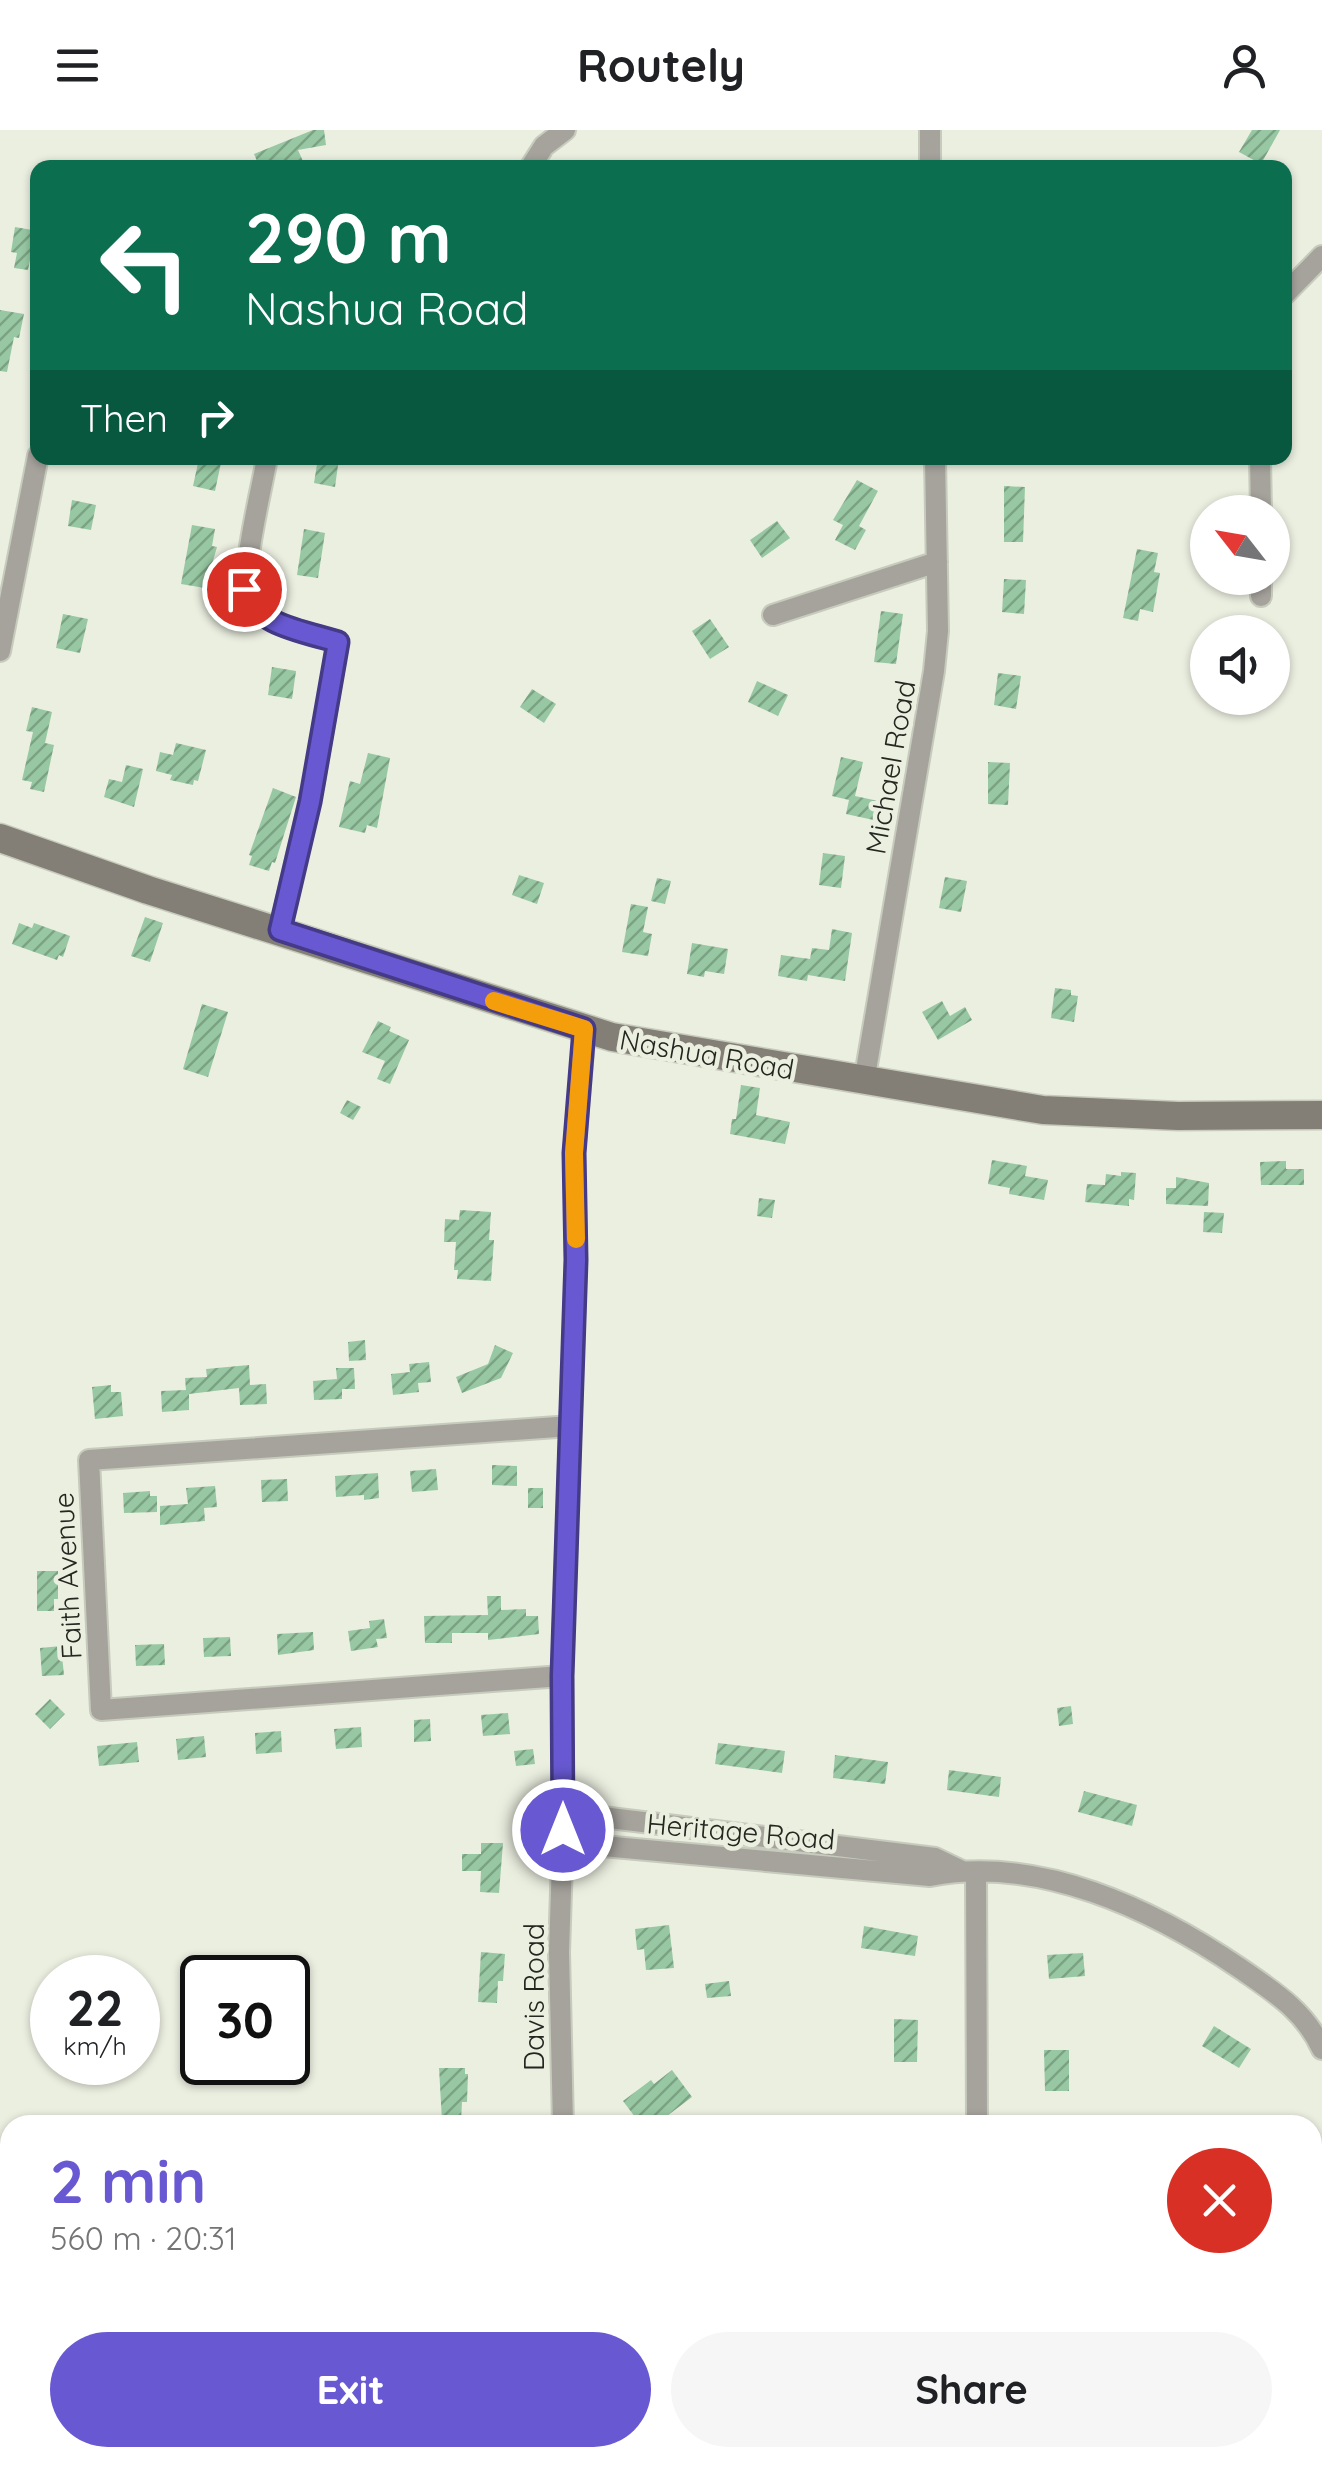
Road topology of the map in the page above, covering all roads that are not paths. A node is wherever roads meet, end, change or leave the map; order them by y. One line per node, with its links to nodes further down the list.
1 (565, 130): 3 (street)
2 (930, 130): 4 (street)
3 (535, 160)
4 (930, 160)
5 (1322, 256): 6 (street)
6 (1292, 287)
7 (36, 465): 14 (street)
8 (267, 465): 16 (street)
9 (935, 465): 12 (street, Michael Road)
10 (1260, 465): 11 (street)
11 (1261, 495)
12 (937, 562): 13 (street); 18 (street, Michael Road)
13 (773, 615)
14 (0, 652)
15 (0, 838): 16 (main road, Nashua Road)
16 (280, 930): 17 (main road, Nashua Road)
17 (584, 1029): 18 (main road, Nashua Road); 20 (street, Davis Road)
18 (864, 1082): 19 (main road, Nashua Road)
19 (1322, 1116)
20 (571, 1426): 21 (street, Davis Road); 21 (street, Faith Avenue)
21 (562, 1676): 22 (street, Davis Road)
22 (563, 1830): 23 (street, Heritage Road); 25 (street, Davis Road)
23 (968, 1871): 24 (street, Heritage Road); 26 (street)
24 (1322, 2049)
25 (562, 2115)
26 (977, 2115)

